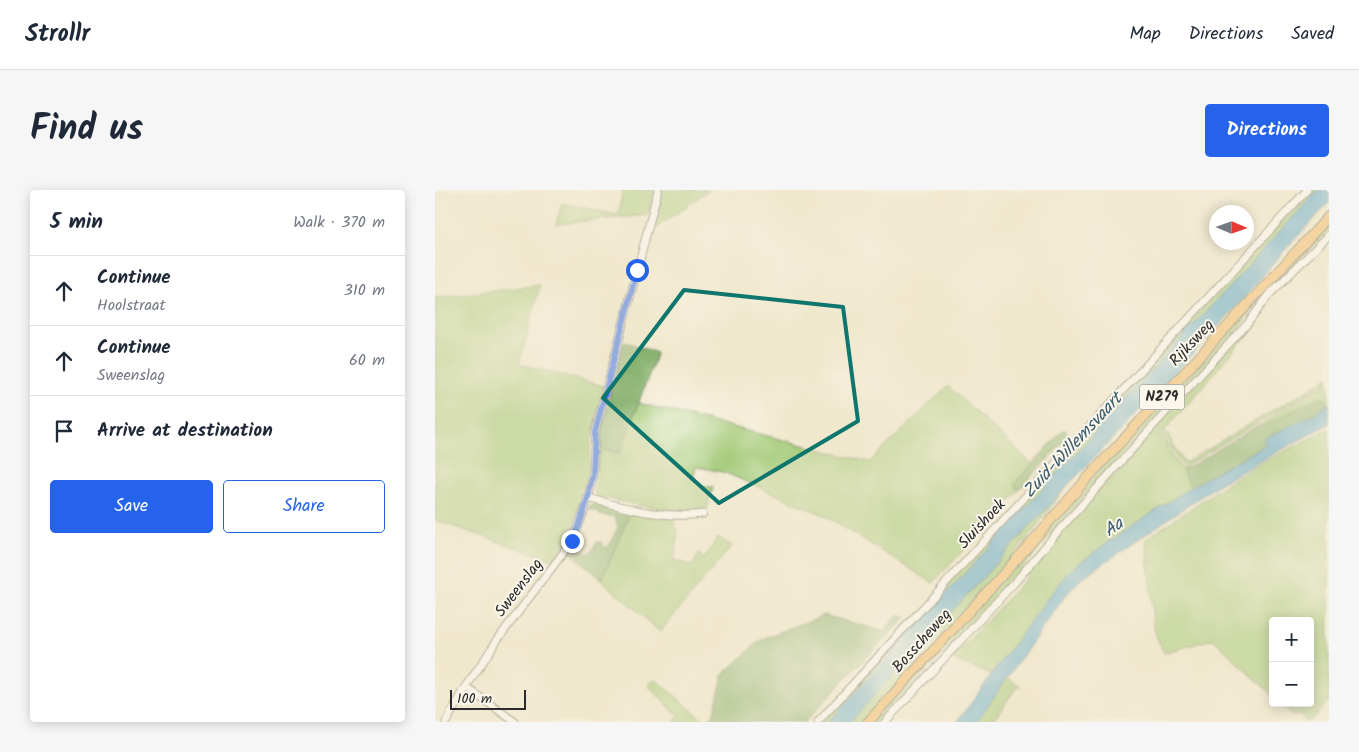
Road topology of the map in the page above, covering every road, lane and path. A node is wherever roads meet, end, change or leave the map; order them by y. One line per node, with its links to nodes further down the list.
1 (658, 190): 5 (street, Sweenslag)
2 (1307, 190): 12 (street, Sluishoek)
3 (1329, 216): 7 (main road, Rijksweg / N279)
4 (1329, 235): 8 (street, Rijksweg)
5 (588, 498): 6 (street); 9 (street, Sweenslag)
6 (703, 514)
7 (997, 581): 13 (main road, Bosscheweg / N279)
8 (1015, 582): 14 (street, Bosscheweg)
9 (466, 687): 10 (street, Sweenslag); 11 (street)
10 (447, 722)
11 (515, 722)
12 (818, 722)
13 (869, 722)
14 (885, 722)

